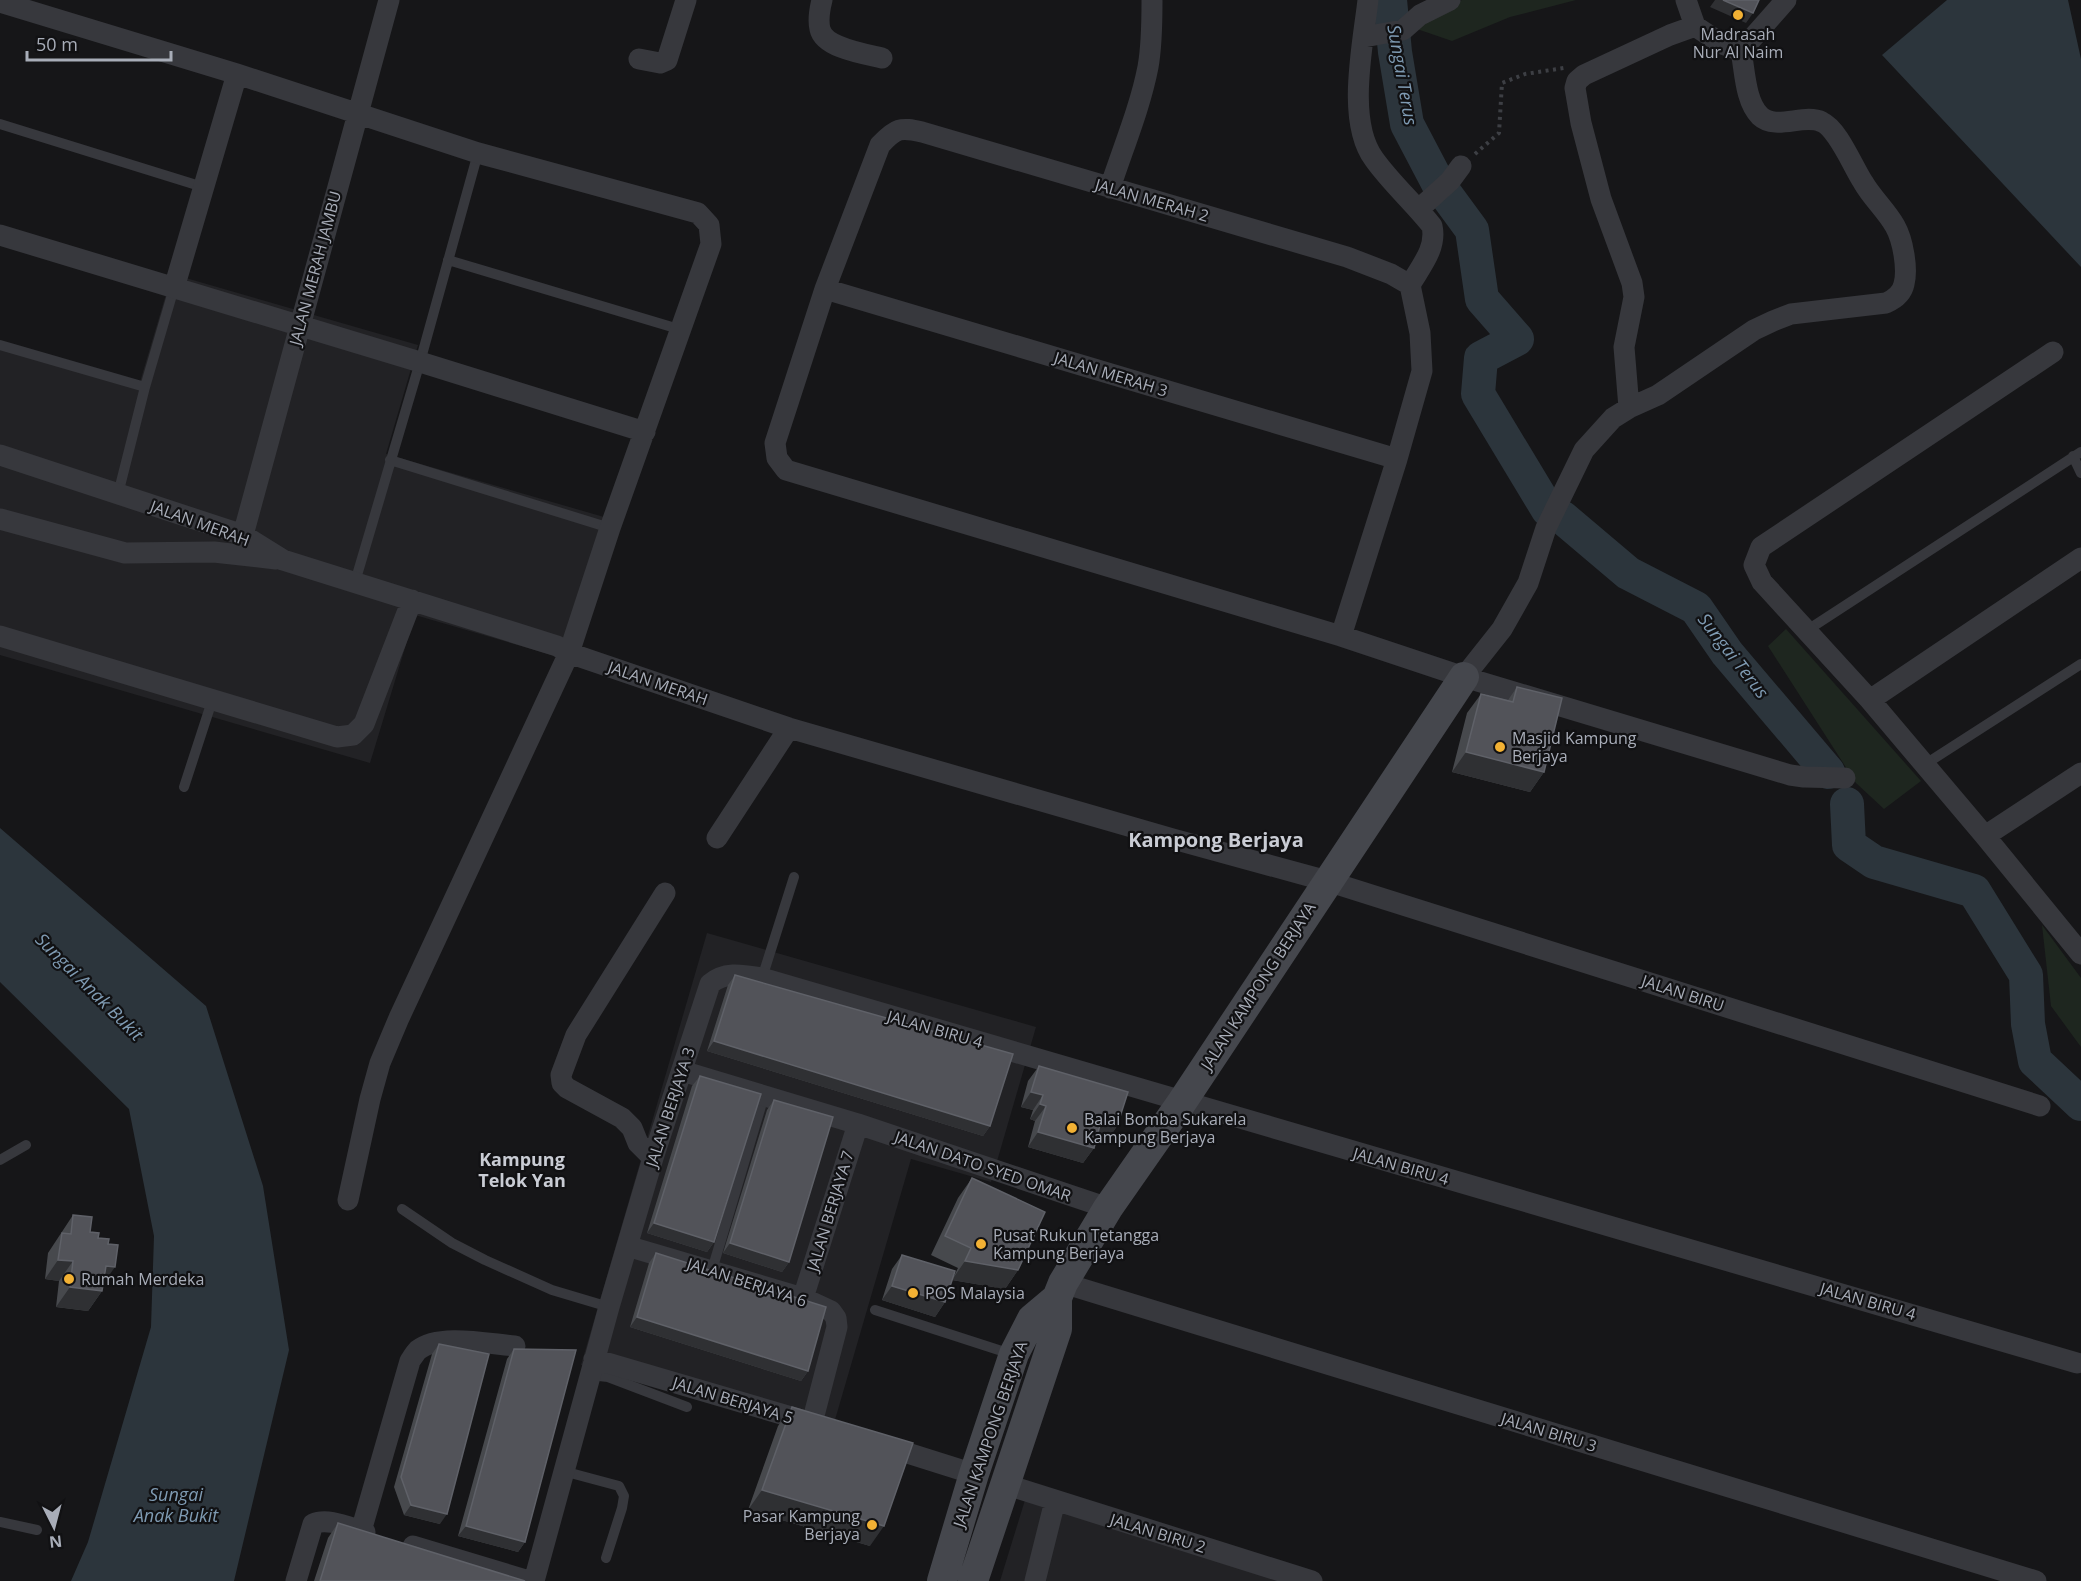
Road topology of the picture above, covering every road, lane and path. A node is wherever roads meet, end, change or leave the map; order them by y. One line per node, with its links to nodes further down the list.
1 (389, 0): 17 (street, JALAN MERAH JAMBU)
2 (686, 0): 14 (street)
3 (1368, 0): 11 (street)
4 (1450, 0): 11 (street)
5 (1686, 0): 10 (street)
6 (1786, 0): 12 (street)
7 (818, 1): 13 (street)
8 (1152, 1): 22 (street)
9 (0, 2): 15 (street)
10 (1695, 26): 12 (street); 16 (street)
11 (1370, 36): 23 (street)
12 (1741, 51): 35 (street)
13 (882, 58)
14 (639, 59)
15 (237, 74): 17 (street); 21 (street)
16 (1584, 75): 20 (path); 35 (street)
17 (358, 114): 19 (street); 29 (street, JALAN MERAH JAMBU)
18 (0, 124): 21 (lane)
19 (478, 153): 25 (lane); 30 (street)
20 (1456, 174): 23 (street)
21 (203, 188): 27 (street)
22 (1110, 188): 26 (street, JALAN MERAH 2); 28 (street, JALAN MERAH 2)
23 (1424, 204): 26 (street)
24 (0, 235): 27 (street)
25 (448, 260): 30 (lane); 33 (lane)
26 (1410, 285): 39 (street)
27 (174, 288): 29 (street); 34 (lane)
28 (825, 289): 39 (street, JALAN MERAH 3); 52 (street, JALAN MERAH 2)
29 (299, 326): 33 (street); 45 (street, JALAN MERAH JAMBU)
30 (682, 330): 36 (street)
31 (0, 345): 34 (lane)
32 (2054, 352): 50 (street)
33 (420, 362): 36 (street); 40 (lane)
34 (145, 387): 42 (lane)
35 (1629, 408): 55 (street)
36 (645, 432): 44 (street)
37 (2077, 454): 41 (lane); 50 (lane)
38 (0, 455): 42 (street, JALAN MERAH)
39 (1397, 459): 52 (street)
40 (390, 460): 44 (lane); 48 (lane)
41 (2081, 473)
42 (118, 494): 45 (street, JALAN MERAH)
43 (0, 519): 47 (street)
44 (610, 528): 53 (street)
45 (243, 536): 47 (street, JALAN MERAH)
46 (2081, 558): 56 (street)
47 (283, 560): 48 (street, JALAN MERAH)
48 (355, 582): 49 (street, JALAN MERAH)
49 (412, 600): 53 (street, JALAN MERAH); 57 (street)
50 (1806, 631): 56 (street)
51 (0, 636): 57 (street)
52 (1341, 636): 55 (street)
53 (569, 653): 58 (street, JALAN MERAH); 79 (street)
54 (2081, 664): 59 (lane)
55 (1464, 677): 61 (street); 66 (street, JALAN KAMPONG BERJAYA)
56 (1870, 700): 59 (street)
57 (212, 701): 62 (lane)
58 (789, 728): 64 (street); 66 (street, JALAN MERAH)
59 (1924, 765): 63 (street)
60 (2081, 773): 63 (street)
61 (1845, 778)
62 (184, 787)
63 (1985, 836): 68 (street)
64 (717, 838)
65 (794, 878): 70 (lane)
66 (1327, 881): 73 (street, JALAN KAMPONG BERJAYA); 74 (street, JALAN BIRU)
67 (665, 893): 77 (street)
68 (2081, 954)
69 (724, 976): 70 (street, JALAN BIRU 4); 71 (street, JALAN BERJAYA 3)
70 (762, 978): 73 (street, JALAN BIRU 4)
71 (682, 1071): 72 (street, JALAN DATO SYED OMAR); 77 (street, JALAN BERJAYA 3)
72 (764, 1096): 75 (street, JALAN DATO SYED OMAR); 83 (lane)
73 (1182, 1102): 80 (street, JALAN KAMPONG BERJAYA); 90 (street, JALAN BIRU 4)
74 (2040, 1106)
75 (858, 1124): 80 (street, JALAN DATO SYED OMAR); 85 (street, JALAN BERJAYA 7)
76 (26, 1145): 78 (lane)
77 (654, 1158): 82 (street, JALAN BERJAYA 3)
78 (0, 1160)
79 (348, 1200)
80 (1108, 1208): 84 (street, JALAN KAMPONG BERJAYA)
81 (402, 1209): 86 (lane)
82 (627, 1246): 83 (street, JALAN BERJAYA 6); 86 (street, JALAN BERJAYA 3)
83 (711, 1270): 85 (street, JALAN BERJAYA 6)
84 (1060, 1290): 89 (street, JALAN KAMPONG BERJAYA); 98 (street, JALAN KAMPONG BERJAYA); 111 (street, JALAN BIRU 3)
85 (803, 1298): 93 (street, JALAN BERJAYA 6)
86 (609, 1307): 91 (street, JALAN BERJAYA 3)
87 (875, 1310): 89 (lane)
88 (515, 1346): 102 (street)
89 (1014, 1354): 97 (street, JALAN KAMPONG BERJAYA)
90 (2077, 1363)
91 (592, 1367): 92 (lane); 93 (street, JALAN BERJAYA 5); 96 (street, JALAN BERJAYA 3)
92 (687, 1407)
93 (812, 1423): 94 (street, JALAN BERJAYA 5)
94 (833, 1430)
95 (866, 1440): 97 (street)
96 (563, 1471): 103 (lane); 106 (street, JALAN BERJAYA 3)
97 (974, 1474): 98 (street); 107 (street, JALAN KAMPONG BERJAYA)
98 (1004, 1484): 99 (street, JALAN BIRU 2); 108 (street, JALAN KAMPONG BERJAYA)
99 (1055, 1501): 109 (street); 110 (street, JALAN BIRU 2)
100 (0, 1522): 101 (lane)
101 (37, 1530)
102 (361, 1531): 104 (street); 105 (street)
103 (606, 1558)
104 (296, 1581)
105 (529, 1581)
106 (534, 1581)
107 (942, 1581)
108 (973, 1581)
109 (1035, 1581)
110 (1312, 1581)
111 (2036, 1581)

